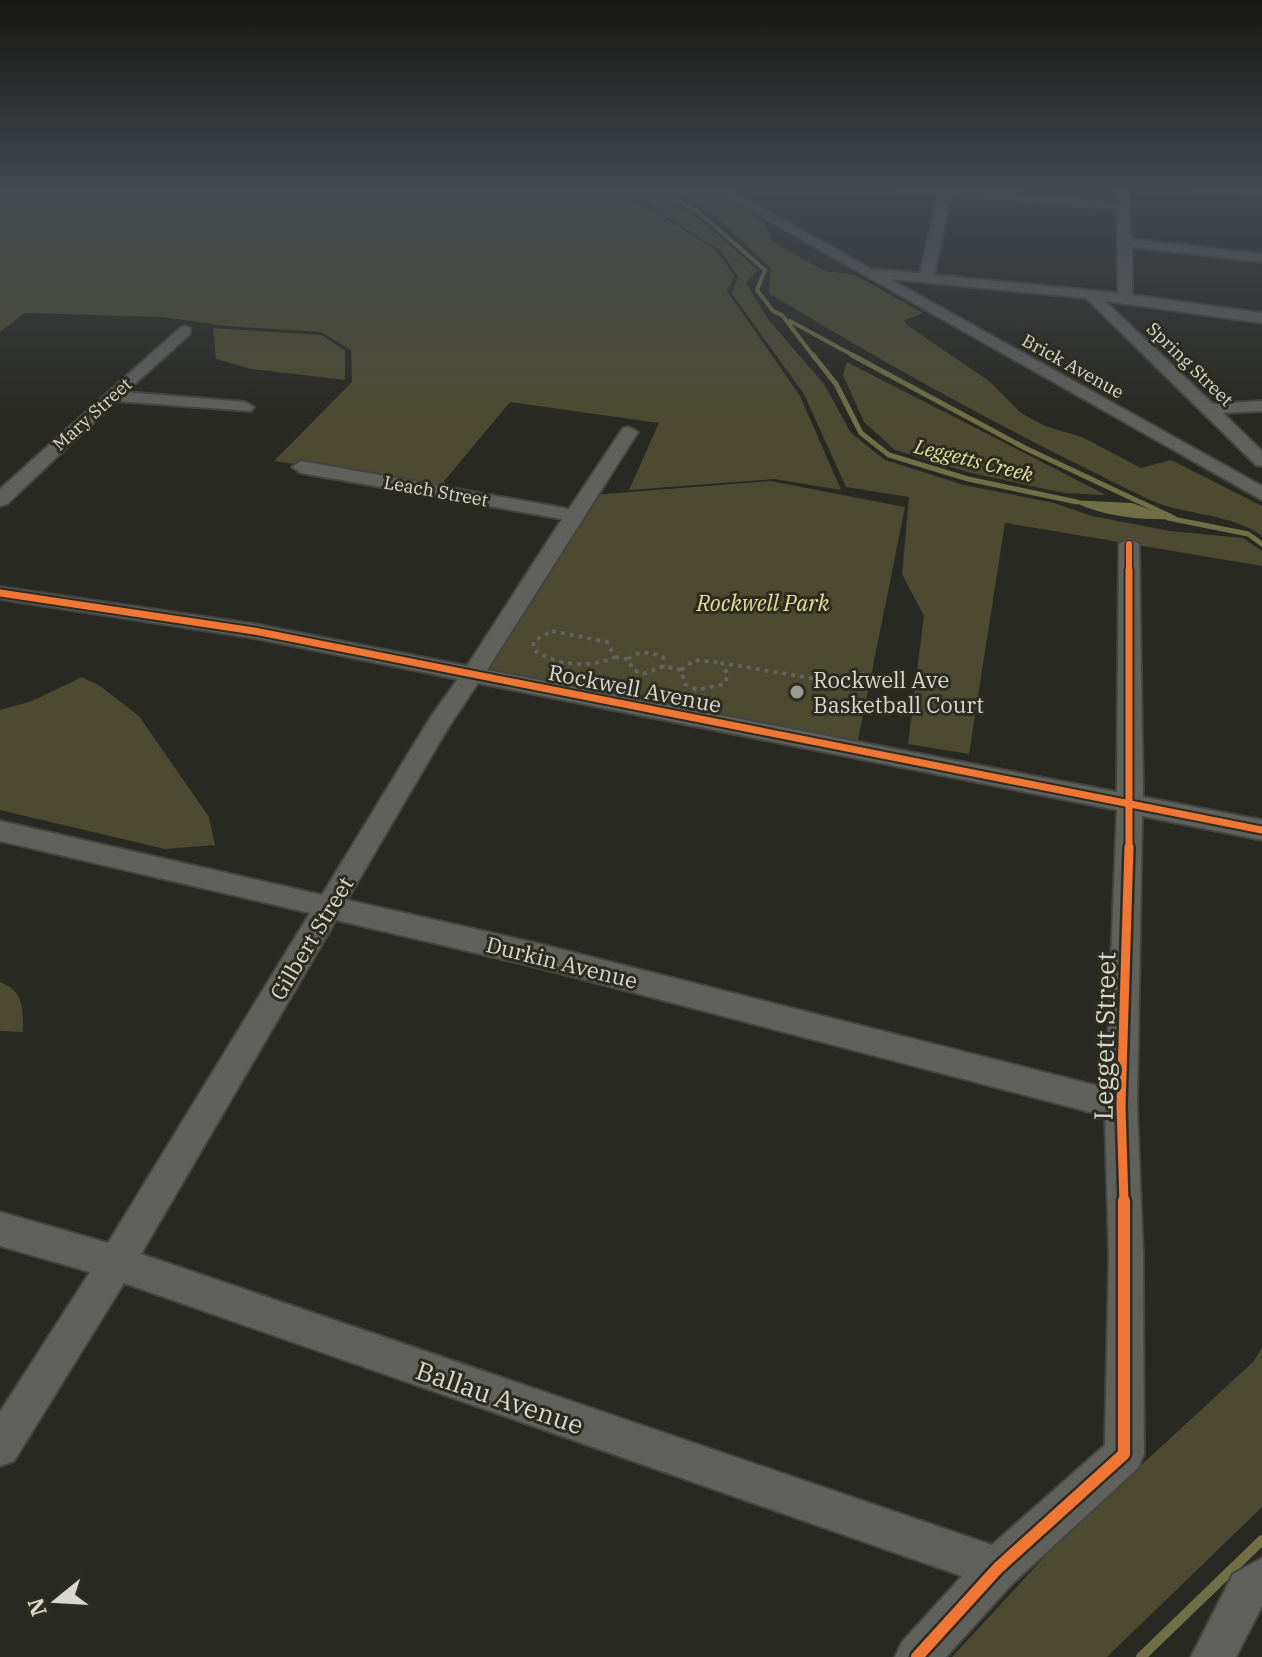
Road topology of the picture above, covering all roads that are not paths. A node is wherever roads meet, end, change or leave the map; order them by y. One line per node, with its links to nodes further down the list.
1 (851, 264): 4 (street, Brick Avenue)
2 (930, 264): 5 (street)
3 (1126, 264): 7 (street)
4 (864, 272): 5 (street); 17 (street, Brick Avenue)
5 (927, 276): 6 (street)
6 (1090, 294): 7 (street); 13 (street, Spring Street)
7 (1124, 299): 8 (street)
8 (1262, 318)
9 (185, 331): 10 (street, Mary Street)
10 (113, 396): 12 (street); 18 (street, Mary Street)
11 (1262, 406): 13 (street)
12 (245, 407)
13 (1208, 409): 15 (street, Spring Street)
14 (629, 432): 19 (street, Gilbert Street)
15 (1262, 461)
16 (301, 467): 19 (street, Leach Street)
17 (1262, 494)
18 (0, 500)
19 (572, 515): 22 (street, Gilbert Street)
20 (1129, 544): 23 (street, Leggett Street)
21 (0, 593): 22 (street, Rockwell Avenue)
22 (474, 675): 23 (street, Rockwell Avenue); 26 (street, Gilbert Street)
23 (1130, 803): 24 (street, Rockwell Avenue); 27 (street, Leggett Street)
24 (1262, 830)
25 (0, 831): 26 (street, Durkin Avenue)
26 (330, 906): 27 (street, Durkin Avenue); 29 (street, Gilbert Street)
27 (1121, 1106): 31 (street, Leggett Street)
28 (0, 1229): 29 (street, Ballau Avenue)
29 (116, 1263): 30 (street, Gilbert Street); 31 (street, Ballau Avenue)
30 (0, 1447)
31 (998, 1568): 33 (street, Leggett Street)
32 (1262, 1579): 34 (street)
33 (917, 1657)
34 (1213, 1657)

